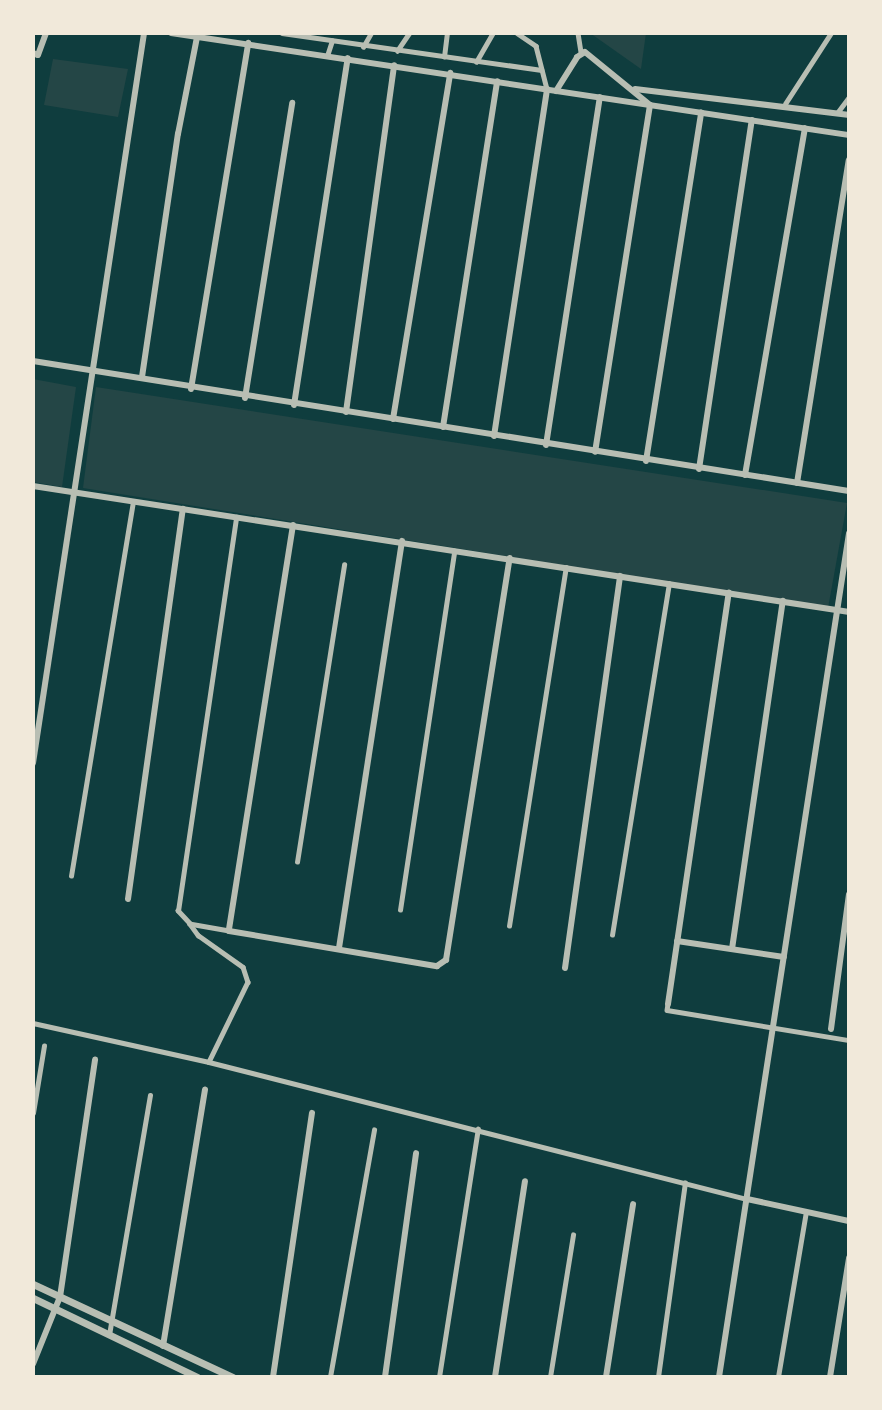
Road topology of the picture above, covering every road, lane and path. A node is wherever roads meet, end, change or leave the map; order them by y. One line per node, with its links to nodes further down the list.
1 (46, 33): 18 (street)
2 (144, 33): 43 (street)
3 (171, 33): 12 (street)
4 (282, 33): 13 (street)
5 (371, 33): 15 (street)
6 (409, 33): 16 (street)
7 (447, 33): 20 (street)
8 (493, 33): 22 (street)
9 (517, 33): 24 (street)
10 (578, 33): 17 (street)
11 (831, 33): 33 (street)
12 (197, 37): 14 (street); 44 (street)
13 (332, 41): 15 (street); 19 (street)
14 (248, 43): 19 (street); 45 (street)
15 (363, 47): 16 (street)
16 (397, 51): 20 (street)
17 (581, 53): 27 (street); 29 (street)
18 (33, 54)
19 (327, 55): 21 (street)
20 (444, 57): 22 (street)
21 (348, 58): 23 (street); 47 (street)
22 (476, 62): 24 (street)
23 (394, 65): 25 (street); 48 (street)
24 (541, 70): 28 (street)
25 (450, 73): 26 (street); 49 (street)
26 (497, 81): 28 (street); 50 (street)
27 (634, 88): 33 (street); 34 (street)
28 (547, 89): 29 (street); 51 (street)
29 (556, 91): 30 (street)
30 (600, 97): 34 (street); 52 (street)
31 (849, 97): 36 (street)
32 (292, 103): 46 (street)
33 (785, 104): 36 (street)
34 (650, 105): 35 (street); 53 (street)
35 (701, 113): 38 (street); 54 (street)
36 (837, 113): 37 (street)
37 (849, 115)
38 (752, 120): 39 (street); 55 (street)
39 (805, 128): 40 (street); 56 (street)
40 (849, 135)
41 (849, 160): 57 (street)
42 (33, 361): 43 (street)
43 (92, 370): 44 (street); 60 (street)
44 (142, 377): 45 (street)
45 (191, 389): 46 (street)
46 (245, 398): 47 (street)
47 (294, 405): 48 (street)
48 (346, 412): 49 (street)
49 (393, 419): 50 (street)
50 (443, 427): 51 (street)
51 (494, 436): 52 (street)
52 (546, 445): 53 (street)
53 (595, 452): 54 (street)
54 (646, 461): 55 (street)
55 (699, 469): 56 (street)
56 (745, 475): 57 (street)
57 (797, 483): 59 (street)
58 (33, 486): 60 (street)
59 (849, 491)
60 (72, 492): 61 (street); 77 (street)
61 (133, 503): 62 (street); 79 (street)
62 (183, 509): 63 (street); 81 (street)
63 (236, 517): 64 (street); 83 (street)
64 (293, 525): 66 (street); 85 (street)
65 (849, 533): 75 (street)
66 (402, 541): 67 (street); 88 (street)
67 (454, 550): 68 (street); 82 (street)
68 (510, 558): 70 (street); 88 (street)
69 (344, 565): 78 (street)
70 (566, 567): 71 (street); 84 (street)
71 (620, 576): 72 (street); 91 (street)
72 (669, 584): 73 (street); 86 (street)
73 (729, 593): 74 (street); 87 (street)
74 (783, 601): 75 (street); 89 (street)
75 (837, 610): 76 (street); 90 (street)
76 (849, 612)
77 (33, 763)
78 (297, 862)
79 (71, 876)
80 (849, 894): 95 (street)
81 (128, 899)
82 (400, 910)
83 (190, 924): 85 (street); 99 (street)
84 (509, 926)
85 (229, 931): 88 (street)
86 (612, 935)
87 (677, 941): 89 (street); 92 (street)
88 (339, 948)
89 (732, 949): 90 (street)
90 (784, 957): 94 (street)
91 (565, 968)
92 (668, 1004): 94 (street)
93 (33, 1023): 99 (street)
94 (774, 1028): 96 (street); 109 (street)
95 (831, 1028)
96 (849, 1040)
97 (44, 1046): 103 (street)
98 (95, 1060): 116 (street)
99 (209, 1062): 104 (street)
100 (205, 1089): 121 (street)
101 (150, 1095): 119 (street)
102 (312, 1113): 125 (street)
103 (33, 1114)
104 (478, 1129): 108 (street); 128 (street)
105 (374, 1130): 126 (street)
106 (416, 1153): 127 (street)
107 (525, 1181): 129 (street)
108 (685, 1183): 109 (street); 132 (street)
109 (747, 1199): 111 (street); 133 (street)
110 (633, 1204): 131 (street)
111 (806, 1211): 112 (street); 134 (street)
112 (849, 1221)
113 (573, 1236): 130 (street)
114 (849, 1258): 135 (street)
115 (33, 1284): 116 (street)
116 (61, 1297): 118 (street); 119 (street)
117 (33, 1298): 118 (street)
118 (57, 1310): 120 (street); 122 (street)
119 (112, 1322): 120 (street); 121 (street)
120 (109, 1335): 123 (street)
121 (163, 1346): 124 (street)
122 (33, 1364)
123 (197, 1377)
124 (232, 1377)
125 (274, 1377)
126 (330, 1377)
127 (385, 1377)
128 (439, 1377)
129 (495, 1377)
130 (550, 1377)
131 (606, 1377)
132 (658, 1377)
133 (719, 1377)
134 (778, 1377)
135 (830, 1377)

